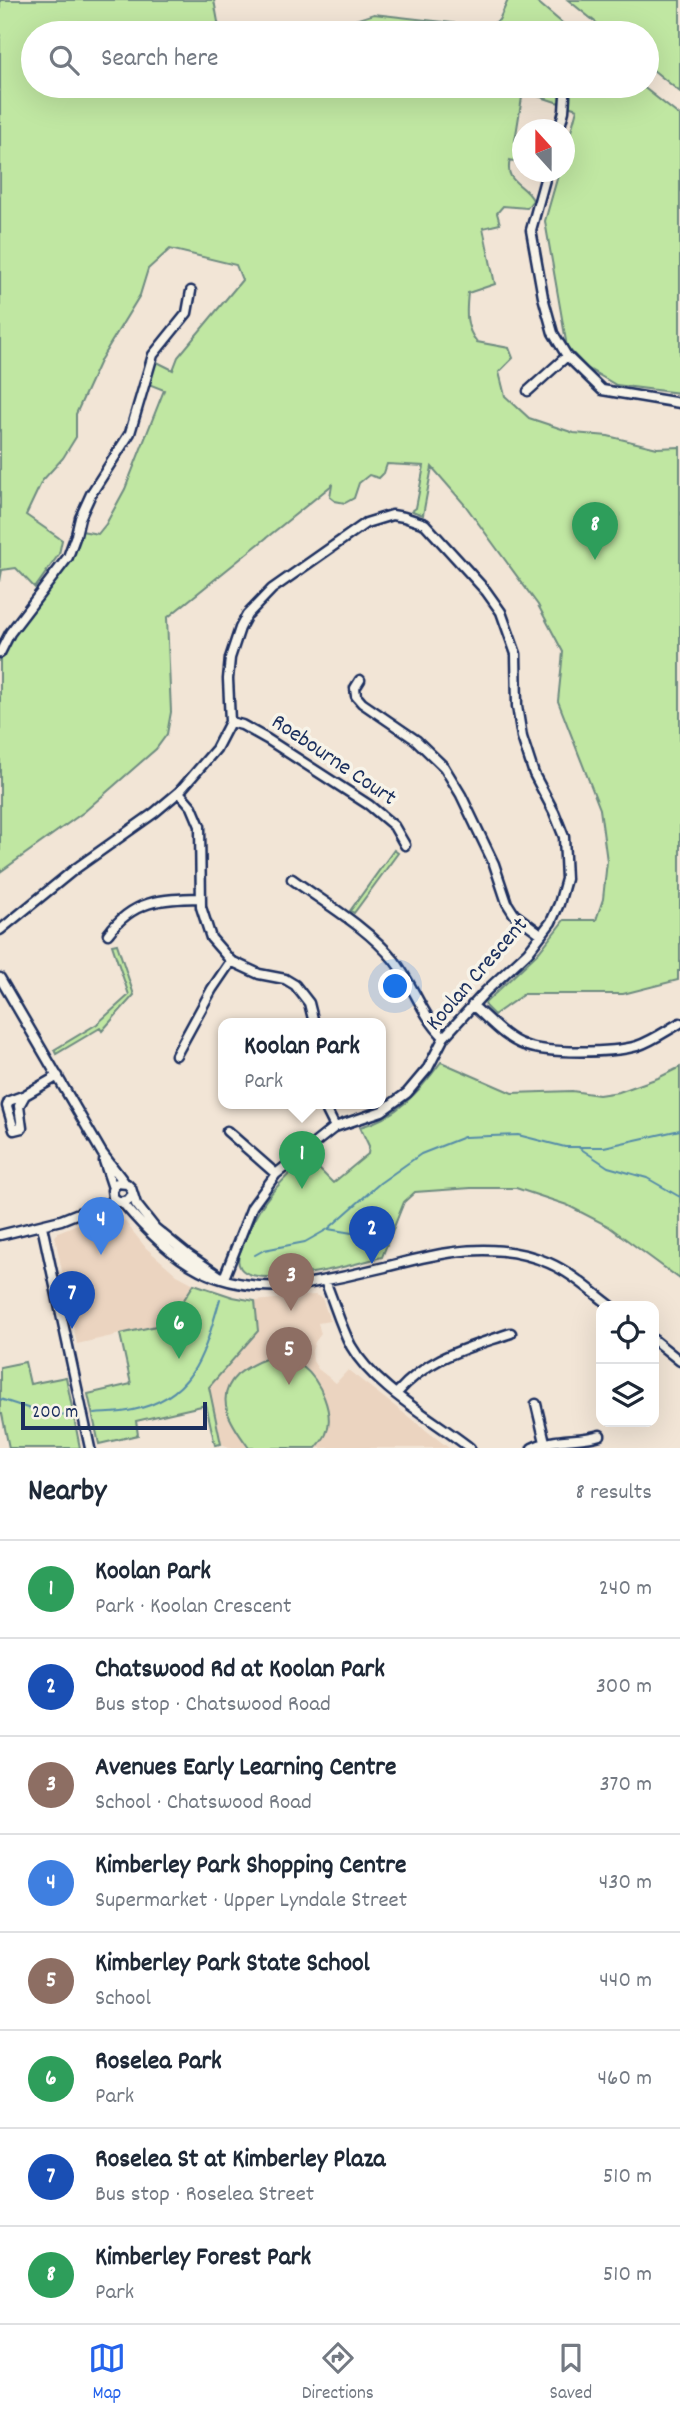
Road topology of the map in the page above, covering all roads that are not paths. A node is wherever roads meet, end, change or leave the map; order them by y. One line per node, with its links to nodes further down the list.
1 (565, 98): 2 (street)
2 (562, 119)
3 (544, 182): 5 (street)
4 (191, 292): 8 (street)
5 (567, 356): 6 (street); 7 (street)
6 (528, 391)
7 (680, 403)
8 (0, 653)
9 (360, 680): 17 (street)
10 (230, 722): 11 (street); 12 (street, Roebourne Court); 17 (street, Koolan Crescent)
11 (180, 792): 14 (street); 15 (street)
12 (405, 845)
13 (292, 879): 23 (street)
14 (201, 898): 16 (street); 18 (street)
15 (0, 930)
16 (108, 934)
17 (541, 934): 20 (street, Koolan Crescent)
18 (231, 961): 21 (street); 24 (street)
19 (0, 978): 25 (street)
20 (472, 1005): 22 (street); 23 (street, Koolan Crescent)
21 (313, 1018)
22 (680, 1023)
23 (444, 1037): 27 (street, Koolan Crescent)
24 (176, 1055)
25 (58, 1076): 26 (street); 32 (street)
26 (25, 1095)
27 (386, 1108)
28 (326, 1109): 30 (street)
29 (385, 1109): 30 (street, Koolan Crescent)
30 (335, 1127): 33 (street, Koolan Crescent)
31 (227, 1131): 33 (street)
32 (102, 1153): 34 (street); 35 (street)
33 (276, 1174): 42 (street, Koolan Crescent)
34 (124, 1182): 35 (street); 36 (street)
35 (112, 1190): 37 (street); 38 (street)
36 (132, 1195): 37 (street); 41 (street)
37 (120, 1202): 38 (street); 41 (street)
38 (91, 1208): 39 (street)
39 (42, 1226): 40 (street); 52 (street)
40 (0, 1235)
41 (182, 1256): 42 (street)
42 (224, 1278): 43 (street)
43 (326, 1281): 44 (street); 48 (street)
44 (604, 1301)
45 (511, 1333): 48 (street)
46 (659, 1344): 47 (street)
47 (680, 1361)
48 (397, 1393): 53 (street)
49 (536, 1404): 51 (street)
50 (600, 1435): 51 (street)
51 (545, 1442): 54 (street)
52 (90, 1448)
53 (470, 1448)
54 (532, 1448)

